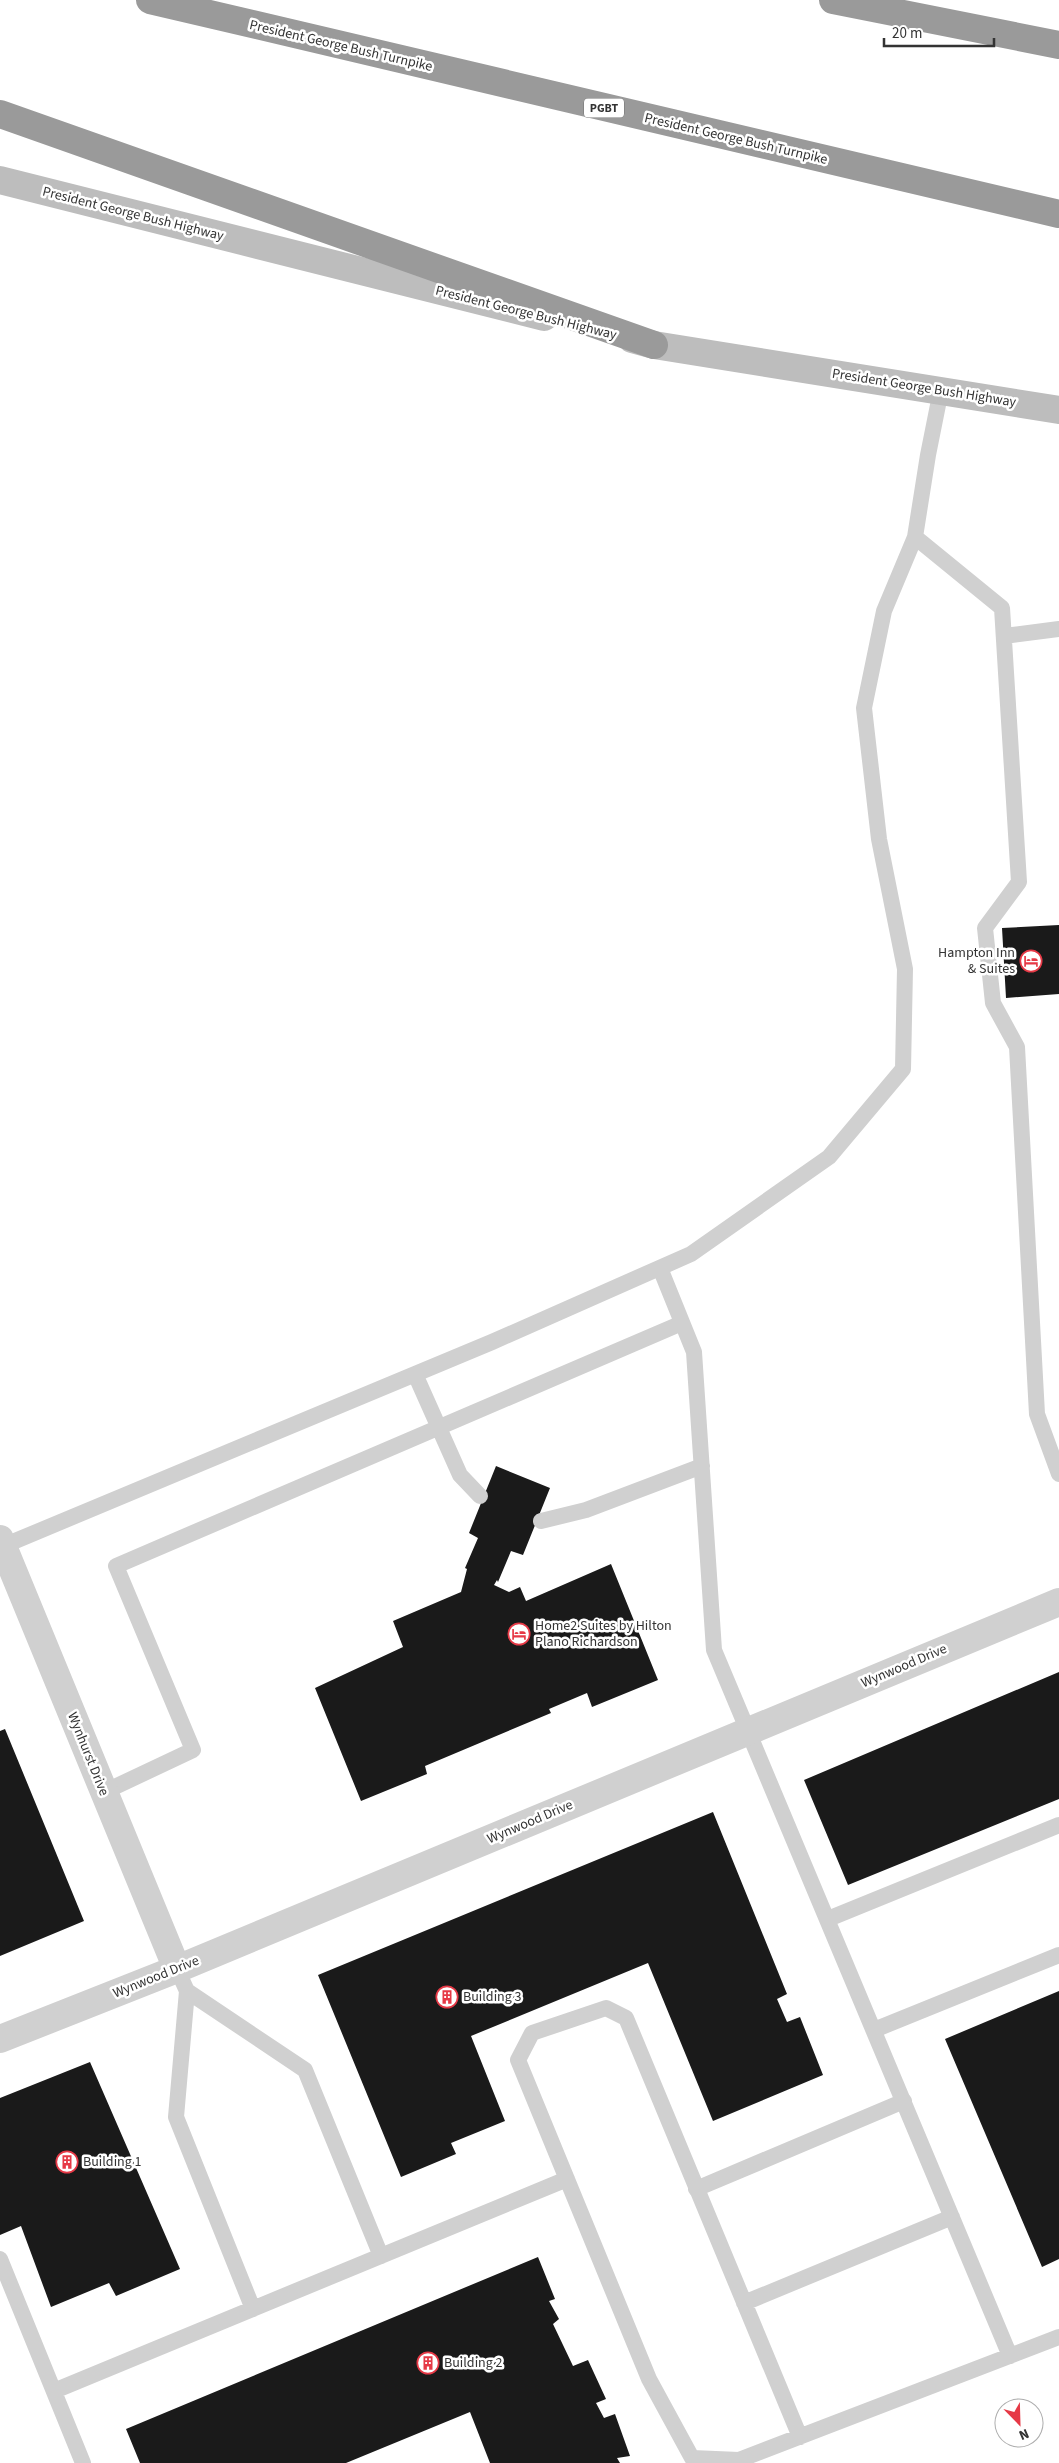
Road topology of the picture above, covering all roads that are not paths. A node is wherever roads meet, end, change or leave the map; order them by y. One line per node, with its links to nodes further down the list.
1 (150, 0): 6 (highway, President George Bush Turnpike / PGBT)
2 (833, 0): 3 (highway)
3 (1059, 45)
4 (0, 114): 7 (highway)
5 (0, 180): 7 (main road, President George Bush Highway)
6 (1059, 214)
7 (654, 345): 8 (main road, President George Bush Highway)
8 (941, 390): 9 (main road, President George Bush Highway); 10 (lane)
9 (1059, 410)
10 (915, 537): 12 (lane); 13 (lane)
11 (1059, 629): 12 (lane)
12 (1004, 636): 18 (lane)
13 (660, 1268): 14 (lane); 15 (lane)
14 (682, 1323): 16 (lane); 17 (lane)
15 (415, 1374): 16 (lane); 21 (lane)
16 (439, 1428): 19 (lane); 24 (lane)
17 (702, 1466): 20 (lane); 23 (lane)
18 (1059, 1474)
19 (480, 1496)
20 (541, 1521)
21 (1, 1542): 24 (street, Wynhurst Drive)
22 (1059, 1602): 23 (street, Wynwood Drive)
23 (749, 1731): 26 (lane); 28 (street, Wynwood Drive)
24 (104, 1792): 28 (street, Wynhurst Drive)
25 (1059, 1825): 26 (lane)
26 (828, 1918): 29 (lane)
27 (1059, 1955): 29 (lane)
28 (182, 1980): 30 (street, Wynwood Drive); 35 (lane); 38 (lane)
29 (874, 2030): 31 (lane)
30 (0, 2039)
31 (904, 2101): 33 (lane); 34 (lane)
32 (567, 2179): 33 (lane); 35 (lane); 42 (lane)
33 (696, 2189): 37 (lane)
34 (952, 2217): 37 (lane); 40 (lane)
35 (381, 2256): 38 (lane)
36 (0, 2259): 41 (lane)
37 (744, 2303): 42 (lane)
38 (253, 2309): 41 (lane)
39 (1059, 2337): 40 (lane)
40 (1010, 2356): 42 (lane)
41 (54, 2391): 43 (lane)
42 (800, 2437)
43 (84, 2463)

